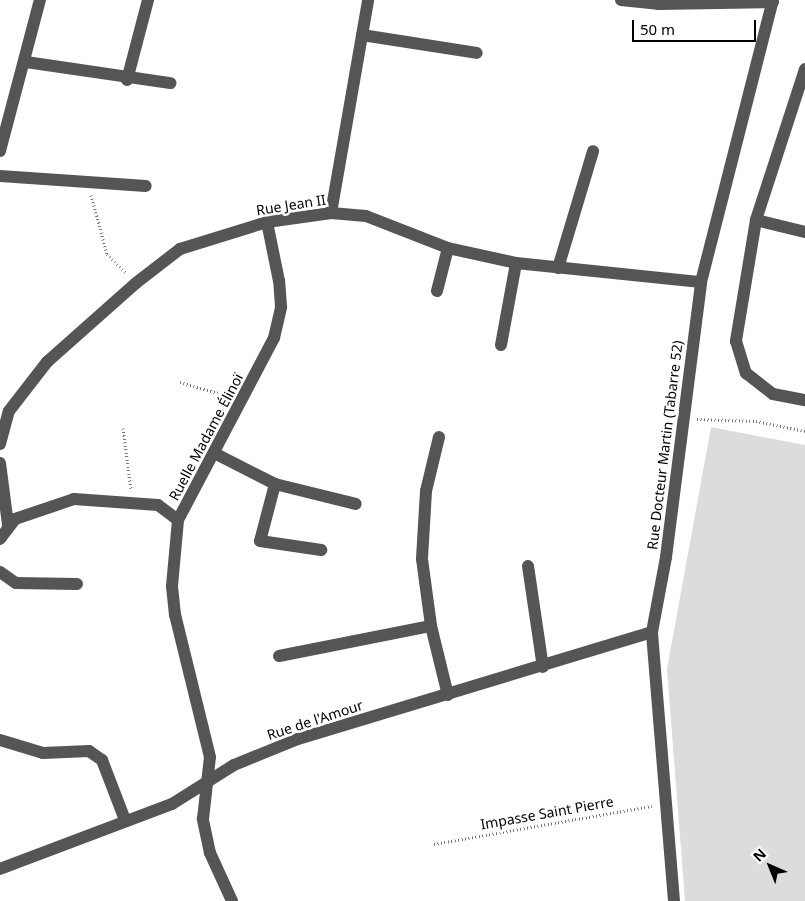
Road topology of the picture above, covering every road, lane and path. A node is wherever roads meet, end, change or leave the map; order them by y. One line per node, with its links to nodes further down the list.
1 (40, 0): 8 (street)
2 (148, 0): 10 (street)
3 (368, 0): 6 (street)
4 (621, 0): 5 (street)
5 (773, 1): 24 (street, Rue Docteur Martin (Tabarre 52))
6 (362, 35): 7 (street); 17 (street)
7 (477, 53)
8 (26, 62): 10 (street); 12 (street)
9 (805, 69): 18 (street)
10 (127, 80): 11 (street)
11 (170, 83)
12 (0, 151)
13 (593, 151): 23 (street)
14 (0, 176): 15 (street)
15 (87, 182): 16 (street); 25 (path)
16 (146, 186)
17 (331, 213): 19 (street, Rue Jean II); 21 (street, Rue Jean II)
18 (756, 220): 20 (street); 30 (street)
19 (267, 222): 25 (street, Rue Jean II); 29 (street, Ruelle Madame Élinoï)
20 (805, 232)
21 (448, 248): 22 (street, Rue Jean II); 26 (street)
22 (516, 263): 23 (street, Rue Jean II); 27 (street)
23 (558, 268): 24 (street, Rue Jean II)
24 (701, 282): 31 (street, Rue Docteur Martin (Tabarre 52))
25 (136, 283): 35 (street, Rue Jean II)
26 (437, 290)
27 (501, 345)
28 (180, 382): 29 (path)
29 (244, 400): 36 (street, Ruelle Madame Élinoï)
30 (805, 400)
31 (682, 418): 33 (path); 49 (street, Rue Docteur Martin (Tabarre 52))
32 (123, 428): 39 (path)
33 (805, 431)
34 (439, 436): 48 (street)
35 (0, 444)
36 (216, 454): 38 (street); 41 (street, Ruelle Madame Élinoï)
37 (0, 463): 42 (street)
38 (275, 484): 40 (street); 44 (street)
39 (132, 501): 41 (street); 42 (street)
40 (356, 504)
41 (178, 520): 54 (street, Ruelle Madame Élinoï)
42 (8, 525): 43 (street)
43 (0, 539)
44 (322, 550)
45 (528, 566): 51 (street)
46 (0, 572): 47 (street)
47 (77, 584)
48 (431, 626): 50 (street); 52 (street)
49 (652, 632): 51 (street, Rue de l'Amour); 55 (street, Rue Docteur Martin (Tabarre 52))
50 (279, 656)
51 (543, 667): 52 (street, Rue de l'Amour)
52 (448, 695): 54 (street, Rue de l'Amour)
53 (0, 740): 56 (street)
54 (205, 786): 56 (street, Rue de l'Amour); 59 (street, Ruelle Madame Élinoï)
55 (663, 804): 57 (path, Impasse Saint Pierre); 60 (street, Rue Docteur Martin (Tabarre 52))
56 (125, 820): 58 (street, Rue de l'Amour)
57 (434, 844)
58 (0, 869)
59 (232, 901)
60 (674, 901)

